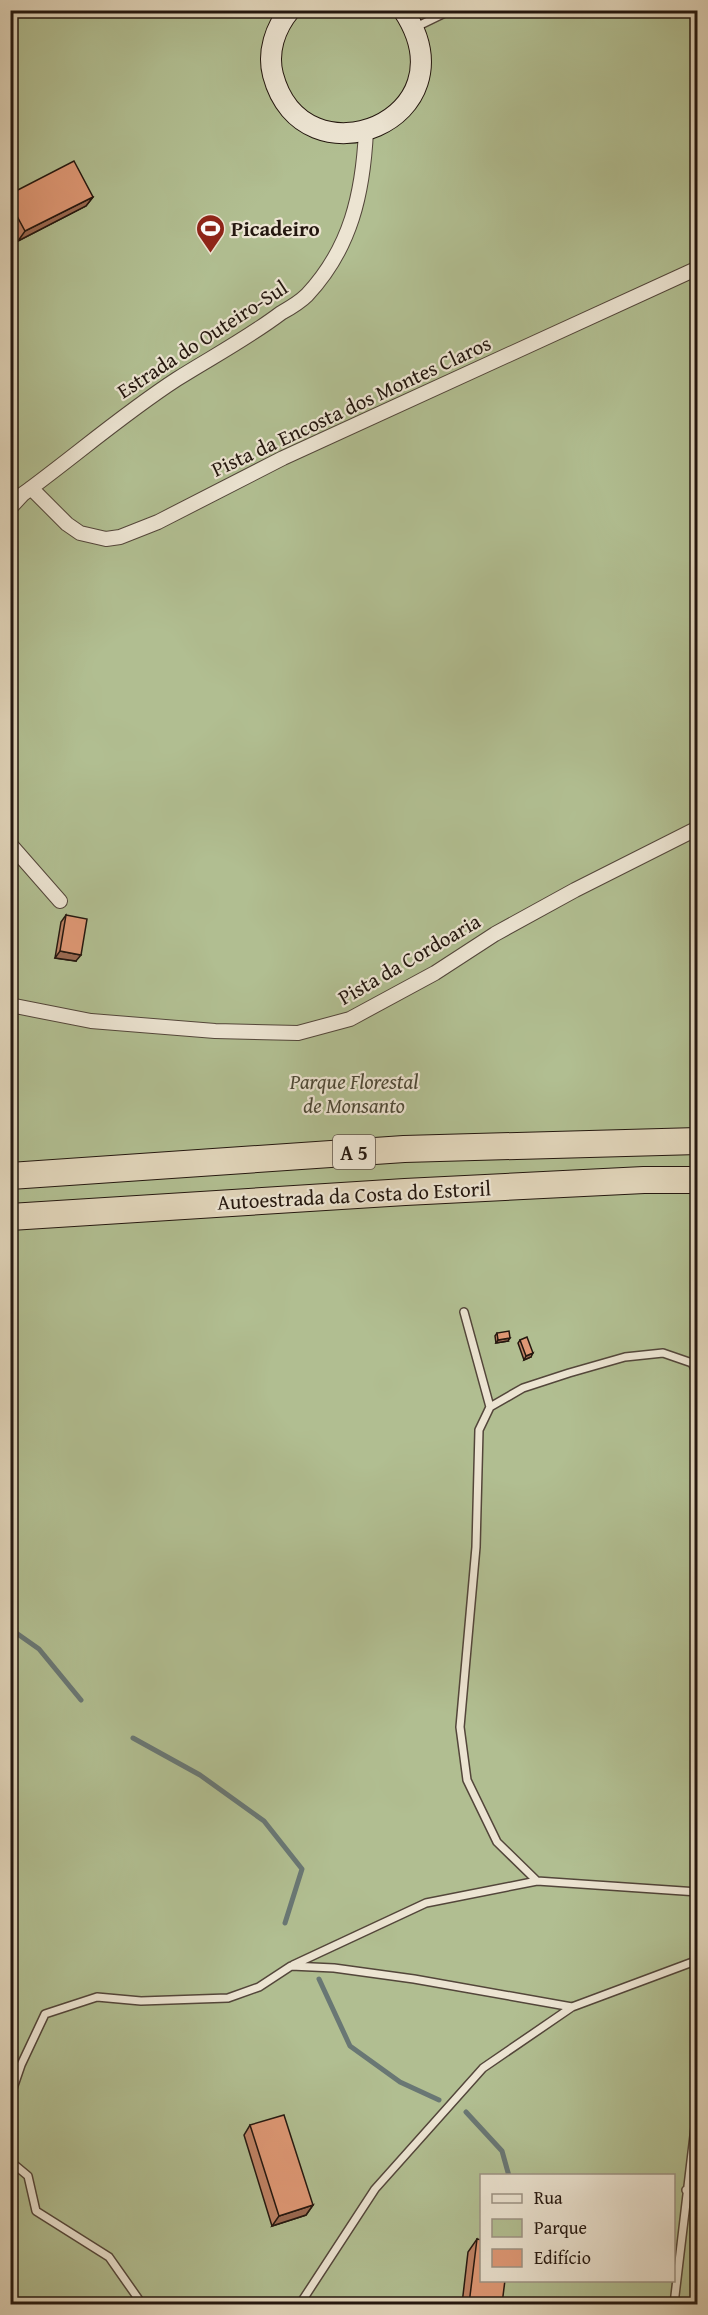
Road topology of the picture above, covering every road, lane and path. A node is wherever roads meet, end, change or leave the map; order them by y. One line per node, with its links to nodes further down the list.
1 (290, 10): 5 (street)
2 (403, 10): 4 (street)
3 (450, 10): 4 (lane)
4 (414, 28): 5 (street)
5 (366, 131): 7 (street, Estrada do Outeiro-Sul)
6 (698, 268): 7 (street, Pista da Encosta dos Montes Claros)
7 (31, 488): 8 (street, Estrada do Outeiro-Sul)
8 (10, 508)
9 (698, 828): 12 (street, Pista da Cordoaria)
10 (10, 844): 11 (street)
11 (60, 901)
12 (10, 1005)
13 (698, 1142): 14 (highway, Autoestrada da Costa do Estoril / A 5)
14 (10, 1176)
15 (698, 1180): 16 (highway, Autoestrada da Costa do Estoril / A 5)
16 (10, 1217)
17 (464, 1312): 19 (lane)
18 (698, 1376): 19 (lane)
19 (490, 1407): 20 (lane)
20 (537, 1881): 21 (lane); 23 (lane)
21 (698, 1892)
22 (698, 1960): 24 (lane)
23 (291, 1966): 24 (lane); 25 (lane)
24 (572, 2007): 31 (lane)
25 (10, 2097)
26 (698, 2102): 28 (lane)
27 (10, 2161): 30 (lane)
28 (686, 2190): 29 (lane); 32 (lane)
29 (698, 2190)
30 (142, 2304)
31 (300, 2304)
32 (674, 2304)

